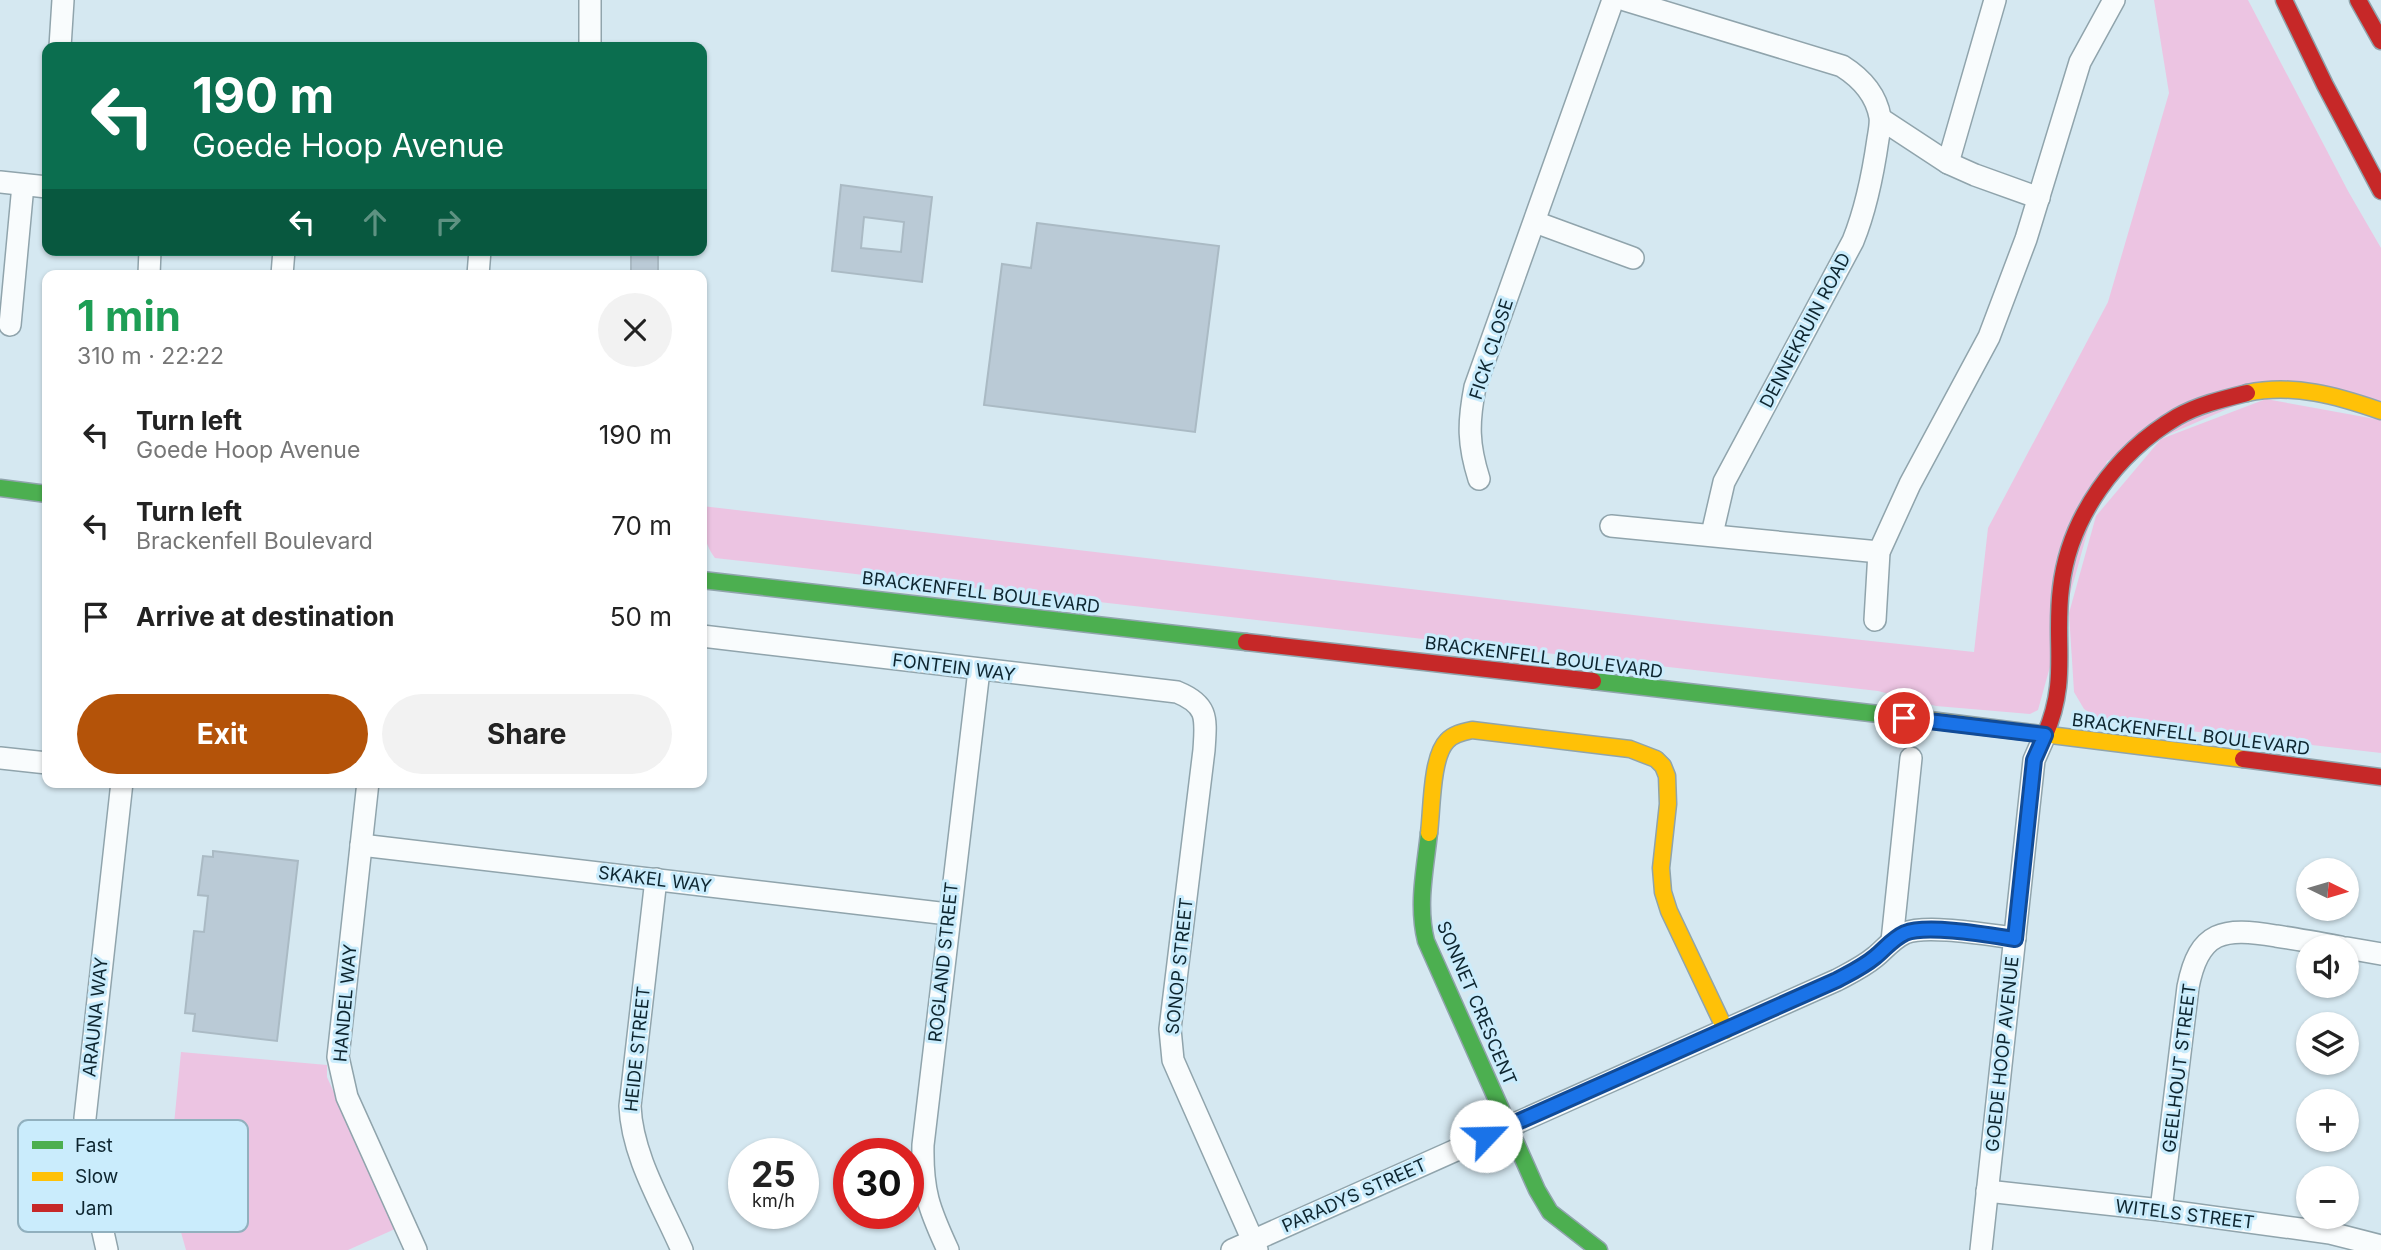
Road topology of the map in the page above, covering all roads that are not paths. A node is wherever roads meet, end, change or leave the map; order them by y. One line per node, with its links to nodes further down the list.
1 (63, 0): 10 (street)
2 (590, 0): 11 (street)
3 (1613, 0): 19 (street, FICK CLOSE)
4 (1625, 0): 12 (street)
5 (1995, 0): 13 (street)
6 (2114, 0): 18 (street)
7 (2284, 0): 17 (main road)
8 (2358, 0): 9 (main road)
9 (2381, 41)
10 (60, 42)
11 (590, 42)
12 (1881, 119): 13 (street); 27 (street, DENNEKRUIN ROAD)
13 (1948, 163): 18 (street)
14 (0, 182): 15 (street)
15 (23, 185): 16 (street); 21 (street)
16 (42, 187)
17 (2381, 191)
18 (2039, 198): 28 (street)
19 (1535, 222): 20 (street); 23 (street, FICK CLOSE)
20 (1633, 258)
21 (10, 325)
22 (2381, 411): 34 (main road)
23 (1479, 479)
24 (0, 488): 25 (main road)
25 (42, 493)
26 (1611, 526): 27 (street)
27 (1712, 534): 28 (street)
28 (1879, 552): 30 (street)
29 (707, 581): 34 (main road, BRACKENFELL BOULEVARD)
30 (1875, 620)
31 (707, 637): 32 (street, FONTEIN WAY)
32 (979, 670): 33 (street, FONTEIN WAY); 43 (street, ROGLAND STREET)
33 (1201, 708): 55 (street, SONOP STREET)
34 (2045, 735): 38 (main road, BRACKENFELL BOULEVARD); 44 (street, GOEDE HOOP AVENUE)
35 (0, 758): 37 (street)
36 (1911, 758): 46 (street)
37 (42, 763)
38 (2381, 777)
39 (121, 788): 50 (street, ARAUNA WAY)
40 (367, 788): 41 (street, HANDEL WAY)
41 (361, 845): 42 (street, SKAKEL WAY); 58 (street, HANDEL WAY)
42 (656, 880): 43 (street, SKAKEL WAY); 59 (street, HEIDE STREET)
43 (948, 914): 60 (street, ROGLAND STREET)
44 (2015, 939): 46 (street, PARADYS STREET); 52 (street, GOEDE HOOP AVENUE)
45 (2296, 940): 53 (street, GEELHOUT STREET)
46 (1892, 941): 49 (street, PARADYS STREET)
47 (2359, 950): 48 (street)
48 (2381, 954)
49 (1726, 1031): 51 (street, PARADYS STREET); 51 (main road, SONNET CRESCENT)
50 (85, 1120)
51 (1510, 1125): 55 (street, PARADYS STREET); 62 (main road, SONNET CRESCENT)
52 (1987, 1191): 53 (street, WITELS STREET); 63 (street, GOEDE HOOP AVENUE)
53 (2161, 1210): 56 (street, WITELS STREET)
54 (103, 1232): 57 (street, ARAUNA WAY)
55 (1255, 1245): 61 (street, PARADYS STREET)
56 (2381, 1246)
57 (107, 1250)
58 (416, 1250)
59 (682, 1250)
60 (948, 1250)
61 (1232, 1250)
62 (1599, 1250)
63 (1981, 1250)

